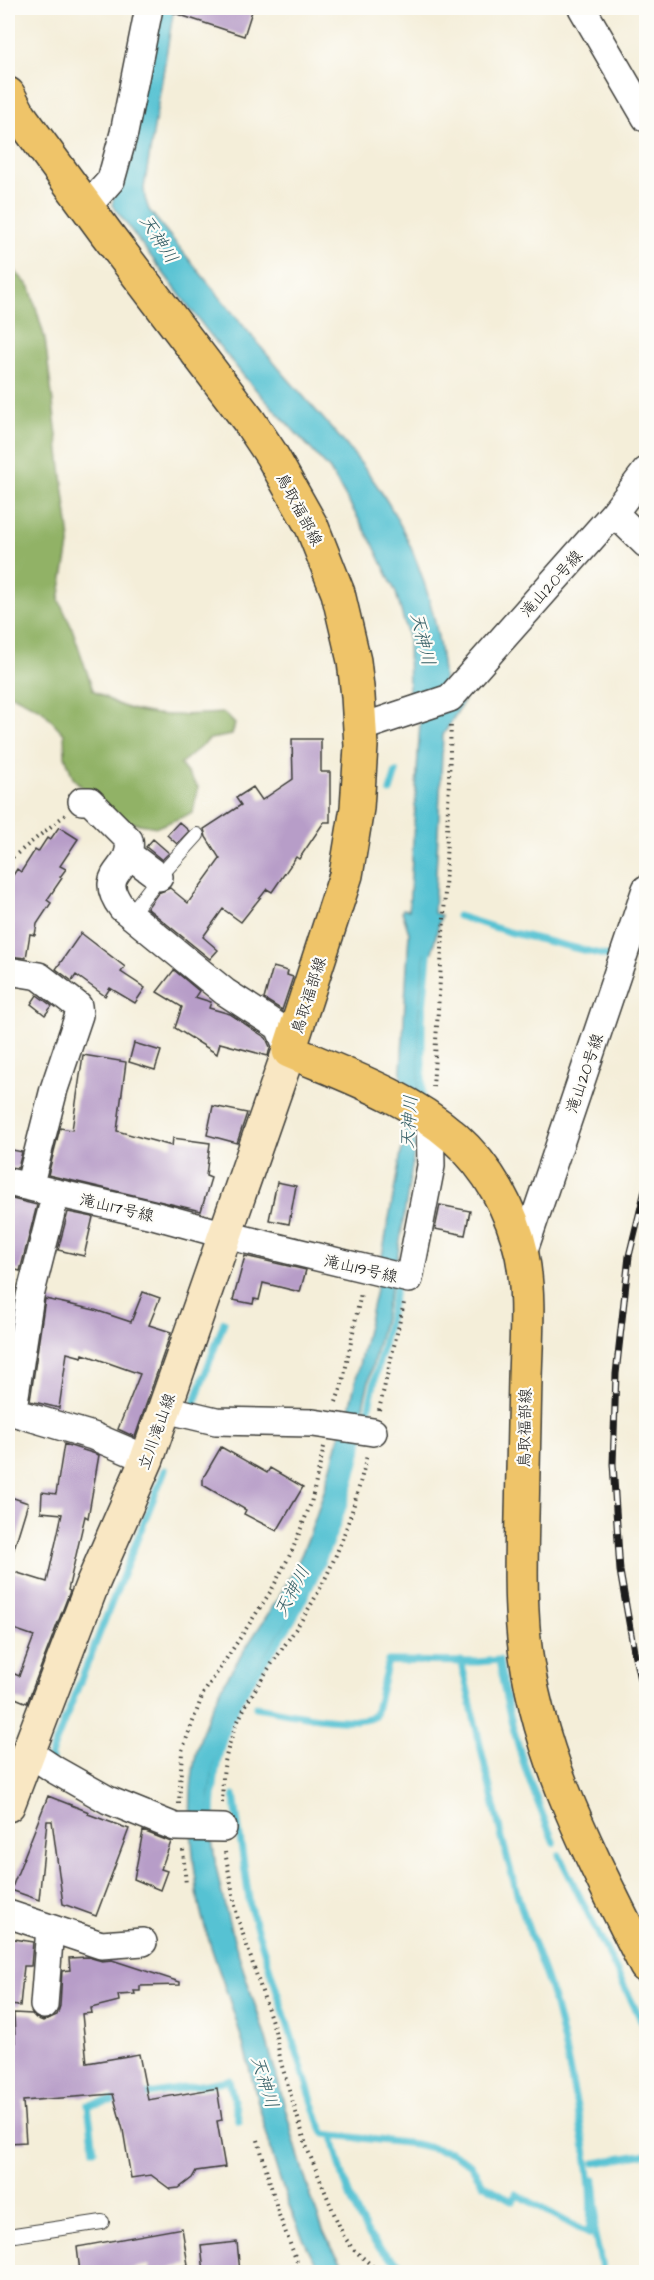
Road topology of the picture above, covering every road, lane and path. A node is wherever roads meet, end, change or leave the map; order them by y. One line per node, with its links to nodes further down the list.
1 (149, 8): 5 (street)
2 (582, 8): 4 (street)
3 (8, 94): 5 (main road, 鳥取福部線)
4 (646, 118)
5 (87, 207): 10 (main road, 鳥取福部線)
6 (646, 471): 7 (street, 滝山20号線)
7 (614, 513): 8 (street); 9 (street, 滝山20号線)
8 (646, 544)
9 (448, 700): 10 (street); 20 (path)
10 (360, 728): 19 (main road, 鳥取福部線)
11 (82, 801): 13 (street); 14 (path)
12 (197, 835): 15 (lane)
13 (128, 854): 15 (street); 17 (street)
14 (8, 861)
15 (159, 877): 17 (lane)
16 (646, 889): 23 (street, 滝山20号線)
17 (130, 915): 19 (street)
18 (8, 971): 21 (street)
19 (289, 1051): 20 (main road, 鳥取福部線); 22 (street, 立川滝山線)
20 (428, 1117): 23 (main road, 鳥取福部線); 25 (street, 滝山19号線)
21 (31, 1187): 22 (street, 滝山17号線); 29 (street)
22 (226, 1235): 24 (street, 滝山19号線); 26 (street, 立川滝山線)
23 (522, 1256): 38 (main road, 鳥取福部線)
24 (365, 1269): 25 (street, 滝山19号線); 27 (path)
25 (409, 1279): 28 (path)
26 (165, 1409): 27 (street); 29 (street, 立川滝山線)
27 (327, 1425): 28 (street); 32 (path)
28 (373, 1431): 33 (path)
29 (147, 1459): 30 (street, 立川滝山線)
30 (20, 1759): 31 (street, 立川滝山線); 32 (street)
31 (8, 1805)
32 (184, 1828): 33 (street); 34 (path)
33 (219, 1828): 44 (path)
34 (186, 1885)
35 (8, 1914): 36 (street)
36 (50, 1928): 37 (street); 39 (street)
37 (143, 1942)
38 (646, 1966)
39 (44, 2005)
40 (258, 2140): 43 (path)
41 (102, 2222): 42 (lane)
42 (8, 2236)
43 (300, 2272)
44 (379, 2272)

